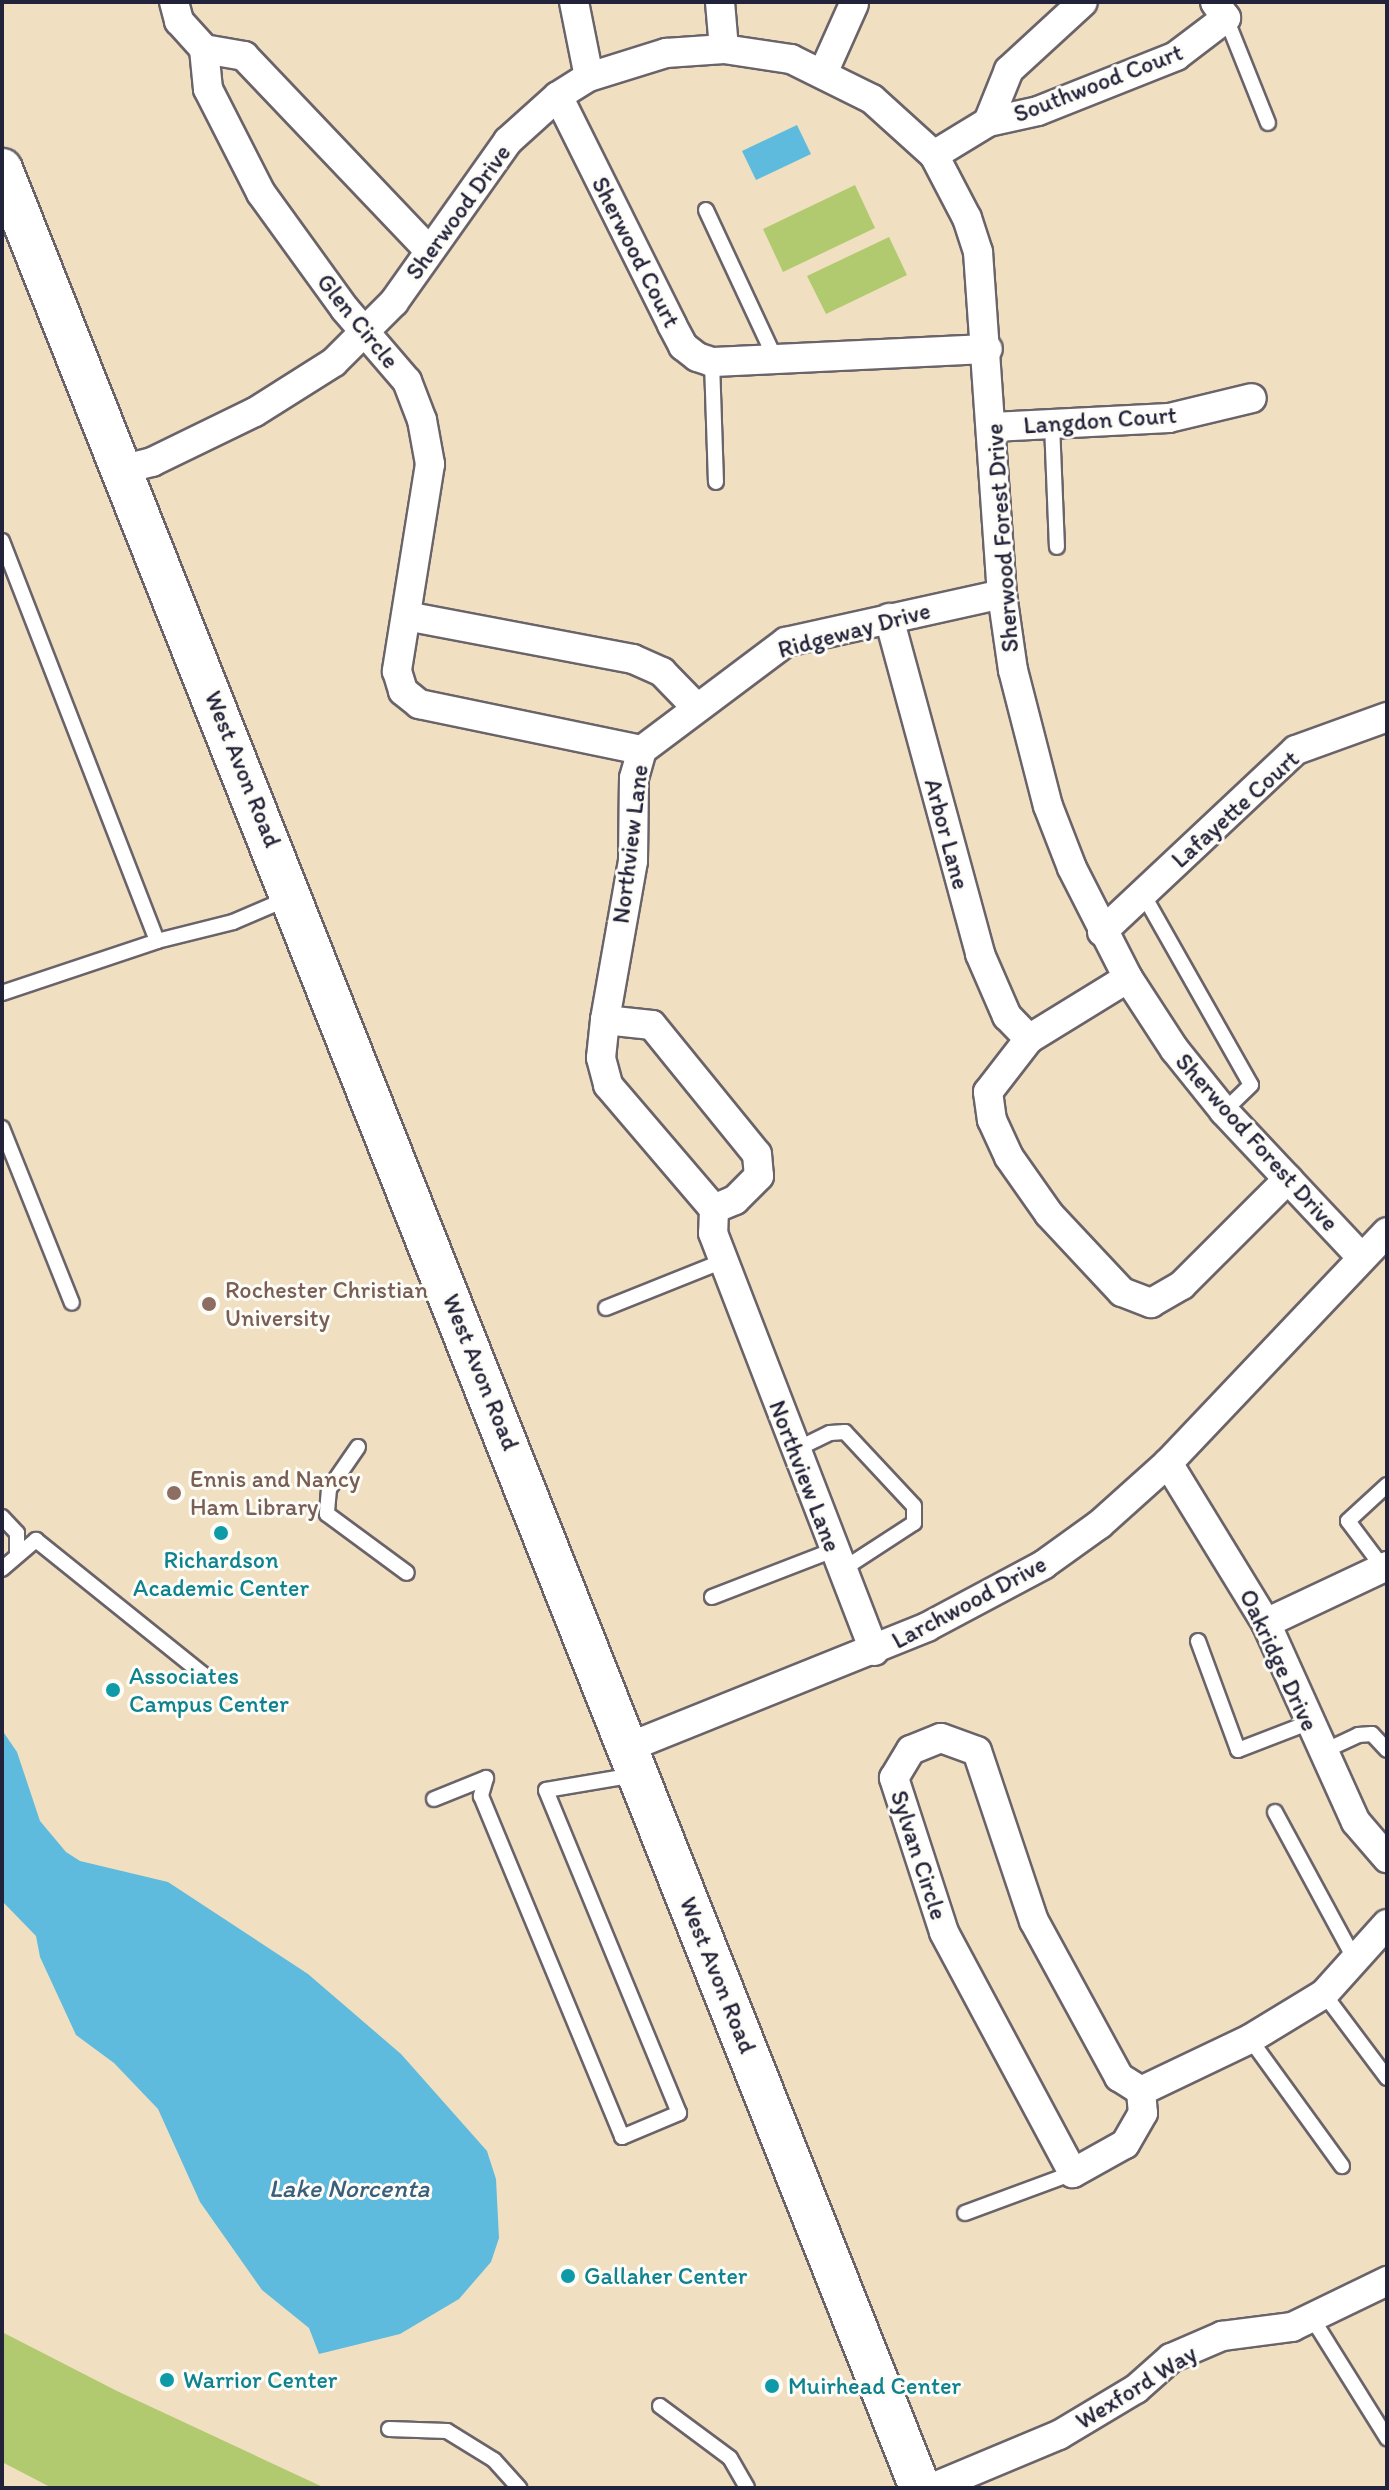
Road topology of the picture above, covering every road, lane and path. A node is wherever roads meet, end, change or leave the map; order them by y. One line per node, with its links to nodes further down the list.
1 (174, 2): 7 (street)
2 (574, 2): 10 (street)
3 (720, 2): 8 (street)
4 (1083, 2): 12 (street, Southwood Court)
5 (854, 4): 9 (street)
6 (1221, 10): 12 (street, Southwood Court); 13 (lane)
7 (204, 49): 17 (street); 18 (street, Glen Circle)
8 (724, 49): 9 (street, Sherwood Drive); 10 (street, Sherwood Drive)
9 (824, 71): 14 (street, Sherwood Drive)
10 (589, 77): 11 (street, Sherwood Drive)
11 (558, 96): 17 (street, Sherwood Drive); 21 (street, Sherwood Court)
12 (988, 122): 14 (street, Southwood Court)
13 (1268, 123)
14 (934, 155): 19 (street, Sherwood Forest Drive)
15 (2, 169): 25 (main road, West Avon Road)
16 (706, 210): 20 (lane)
17 (430, 251): 18 (street, Sherwood Drive)
18 (366, 334): 25 (street, Sherwood Drive); 30 (street, Glen Circle)
19 (988, 349): 20 (street); 24 (street, Sherwood Forest Drive)
20 (775, 358): 21 (street)
21 (712, 362): 26 (lane)
22 (1252, 398): 23 (street, Langdon Court)
23 (1052, 424): 24 (street, Langdon Court); 28 (lane)
24 (993, 427): 29 (street, Sherwood Forest Drive)
25 (124, 469): 37 (main road, West Avon Road)
26 (716, 482)
27 (2, 541): 39 (lane)
28 (1057, 547)
29 (1002, 594): 31 (street, Ridgeway Drive); 38 (street, Sherwood Forest Drive)
30 (406, 616): 32 (street, Glen Circle); 33 (street)
31 (889, 618): 33 (street, Ridgeway Drive); 43 (street, Arbor Lane)
32 (419, 704): 35 (street, Northview Lane)
33 (696, 707): 35 (street, Ridgeway Drive)
34 (1387, 717): 36 (street, Lafayette Court)
35 (642, 750): 42 (street, Northview Lane)
36 (1143, 894): 38 (street, Lafayette Court); 44 (lane)
37 (293, 897): 39 (lane); 71 (main road, West Avon Road)
38 (1102, 932): 40 (street, Sherwood Forest Drive)
39 (157, 941): 41 (lane)
40 (1128, 978): 43 (street); 44 (street, Sherwood Forest Drive)
41 (2, 993)
42 (605, 1020): 47 (street, Northview Lane); 47 (street)
43 (1029, 1039): 46 (street)
44 (1224, 1111): 46 (street, Sherwood Forest Drive)
45 (2, 1128): 51 (lane)
46 (1288, 1179): 49 (street, Sherwood Forest Drive)
47 (714, 1209): 50 (street, Northview Lane)
48 (1387, 1232): 49 (street, Larchwood Drive)
49 (1361, 1257): 55 (street, Larchwood Drive)
50 (723, 1261): 52 (lane); 54 (street, Northview Lane)
51 (72, 1303)
52 (606, 1308)
53 (358, 1447): 62 (lane)
54 (795, 1450): 59 (street, Northview Lane); 59 (lane)
55 (1168, 1463): 64 (street, Oakridge Drive); 66 (street, Larchwood Drive)
56 (1387, 1485): 60 (lane)
57 (2, 1517): 58 (lane)
58 (17, 1555): 61 (lane); 67 (lane)
59 (838, 1560): 63 (lane); 66 (street, Northview Lane)
60 (1386, 1568): 64 (street)
61 (2, 1569)
62 (407, 1573)
63 (712, 1597)
64 (1266, 1623): 68 (street, Oakridge Drive)
65 (1198, 1641): 68 (lane)
66 (874, 1651): 71 (street, Larchwood Drive)
67 (205, 1676)
68 (1308, 1723): 70 (street, Oakridge Drive)
69 (1387, 1750): 70 (lane)
70 (1322, 1752): 74 (street, Oakridge Drive)
71 (634, 1761): 72 (lane); 91 (main road, West Avon Road)
72 (434, 1799)
73 (1275, 1812): 76 (lane)
74 (1387, 1858)
75 (1387, 1924): 76 (street)
76 (1355, 1960): 77 (street)
77 (1324, 1994): 78 (street); 79 (lane)
78 (1250, 2039): 80 (street); 81 (lane)
79 (1387, 2078)
80 (1141, 2091): 82 (street); 82 (street, Sylvan Circle)
81 (1342, 2166)
82 (1073, 2173): 83 (lane)
83 (965, 2213)
84 (1387, 2281): 85 (street, Wexford Way)
85 (1312, 2318): 88 (lane); 92 (street, Wexford Way)
86 (660, 2406): 90 (lane)
87 (389, 2429): 89 (lane)
88 (1387, 2438)
89 (519, 2488)
90 (747, 2488)
91 (920, 2488)
92 (932, 2488)

